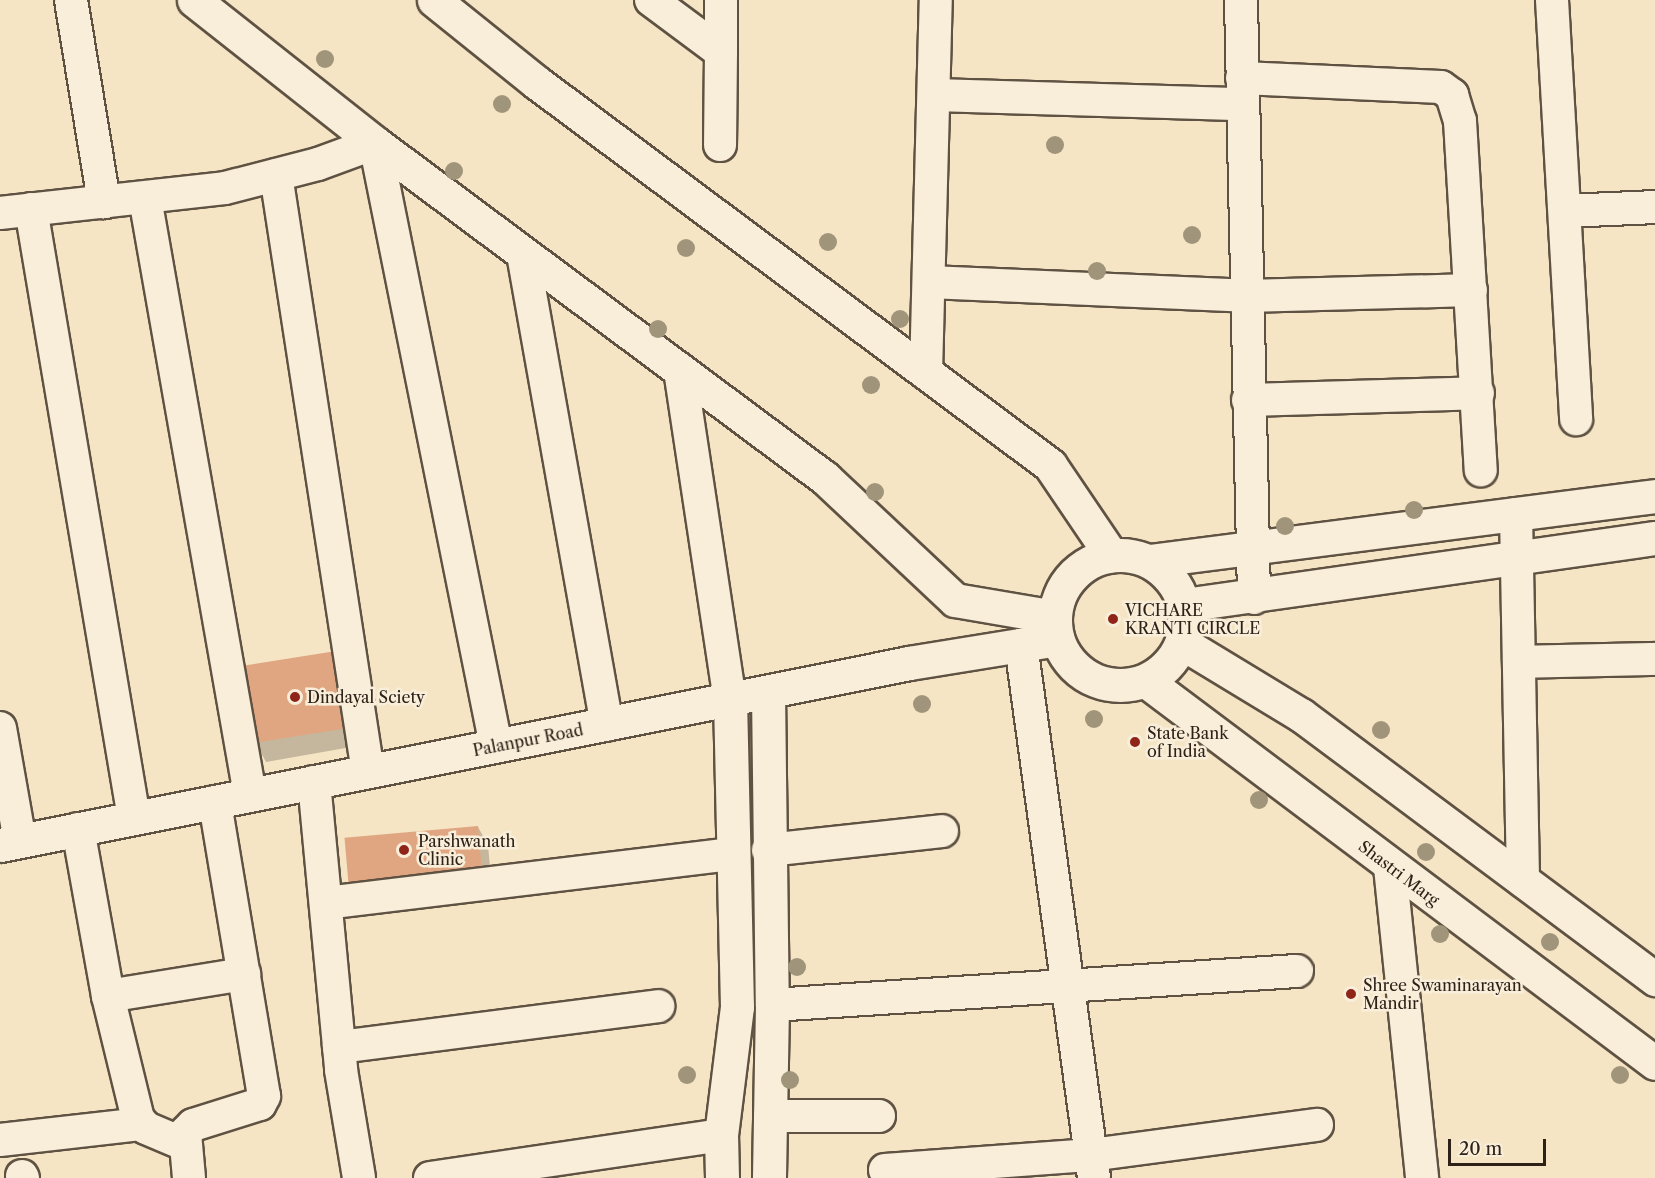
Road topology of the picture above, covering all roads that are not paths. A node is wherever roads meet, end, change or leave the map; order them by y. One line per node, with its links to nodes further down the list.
1 (71, 0): 16 (street)
2 (194, 0): 12 (street)
3 (434, 0): 26 (street)
4 (651, 0): 9 (street)
5 (721, 0): 9 (street)
6 (936, 0): 11 (street)
7 (1241, 0): 10 (street)
8 (1552, 0): 19 (street)
9 (722, 52): 13 (street)
10 (1243, 91): 11 (street); 23 (street); 24 (street)
11 (934, 95): 22 (street)
12 (375, 143): 14 (street); 21 (street); 50 (street)
13 (720, 146)
14 (276, 175): 15 (street); 51 (street)
15 (145, 198): 16 (street); 53 (street)
16 (104, 202): 18 (street)
17 (1655, 207): 19 (street)
18 (31, 209): 20 (street); 55 (street)
19 (1565, 211): 29 (street)
20 (0, 213)
21 (523, 254): 25 (street); 48 (street)
22 (929, 282): 24 (street); 26 (street)
23 (1471, 290): 24 (street); 27 (street)
24 (1246, 296): 28 (street)
25 (680, 370): 40 (street); 47 (street)
26 (926, 373): 35 (street)
27 (1478, 393): 28 (street); 30 (street)
28 (1248, 400): 34 (street)
29 (1576, 419)
30 (1481, 470)
31 (1655, 496): 32 (street)
32 (1516, 514): 34 (street); 36 (street)
33 (1655, 538): 36 (street)
34 (1252, 545): 37 (street); 38 (street)
35 (1111, 555): 37 (street); 40 (street)
36 (1517, 557): 38 (street); 44 (street)
37 (1149, 561): 39 (street)
38 (1254, 598): 39 (street)
39 (1184, 605): 41 (street)
40 (1055, 628): 42 (street, Palanpur Road); 45 (street)
41 (1182, 643): 45 (street); 62 (street)
42 (1020, 645): 46 (street, Palanpur Road); 67 (street)
43 (1655, 659): 44 (street)
44 (1519, 662): 62 (street)
45 (1146, 681): 61 (street, Shastri Marg)
46 (768, 692): 47 (street, Palanpur Road); 59 (street)
47 (730, 700): 48 (street, Palanpur Road); 60 (street)
48 (606, 725): 50 (street, Palanpur Road)
49 (0, 728): 58 (street)
50 (496, 746): 51 (street, Palanpur Road)
51 (368, 772): 52 (street, Palanpur Road)
52 (314, 782): 53 (street, Palanpur Road); 63 (street)
53 (250, 795): 54 (street, Palanpur Road)
54 (215, 802): 55 (street, Palanpur Road); 65 (street)
55 (134, 818): 56 (street, Palanpur Road)
56 (78, 829): 58 (street, Palanpur Road); 68 (street)
57 (942, 831): 59 (street)
58 (10, 843)
59 (768, 850): 69 (street)
60 (733, 854): 63 (street); 77 (street)
61 (1390, 867): 72 (street, Shastri Marg); 87 (street)
62 (1523, 881): 66 (street)
63 (326, 903): 71 (street)
64 (1297, 971): 67 (street)
65 (244, 974): 68 (street); 79 (street)
66 (1655, 979)
67 (1067, 987): 69 (street); 80 (street)
68 (108, 996): 75 (street)
69 (772, 1005): 73 (street)
70 (658, 1006): 71 (street)
71 (339, 1047): 83 (street)
72 (1655, 1064)
73 (770, 1116): 74 (street); 86 (street)
74 (879, 1116)
75 (140, 1124): 78 (street); 79 (street)
76 (1317, 1125): 80 (street)
77 (722, 1135): 84 (street); 85 (street)
78 (0, 1140)
79 (184, 1144): 82 (street)
80 (1092, 1166): 81 (street)
81 (885, 1170)
82 (189, 1178)
83 (359, 1178)
84 (430, 1178)
85 (722, 1178)
86 (769, 1178)
87 (1422, 1178)

